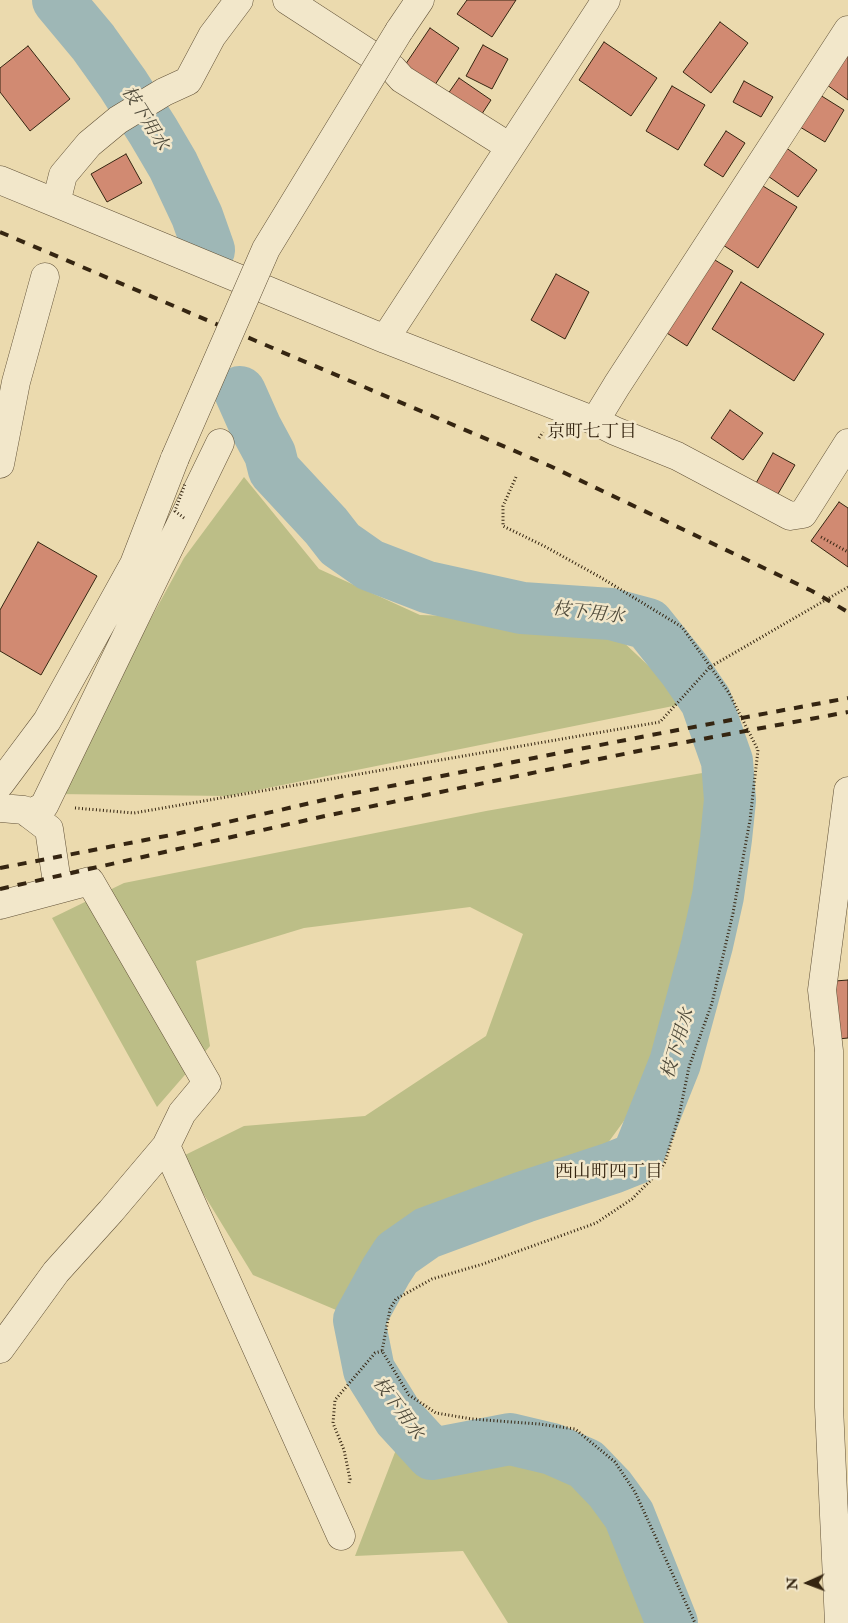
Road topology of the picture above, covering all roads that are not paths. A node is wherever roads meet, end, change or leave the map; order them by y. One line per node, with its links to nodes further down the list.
1 (239, 0): 8 (street)
2 (287, 0): 6 (street)
3 (420, 0): 15 (street, bridge)
4 (606, 0): 6 (street)
5 (848, 30): 11 (street)
6 (510, 147): 10 (street)
7 (0, 180): 8 (street)
8 (56, 203): 10 (street)
9 (45, 277): 14 (street)
10 (385, 339): 11 (street)
11 (595, 421): 13 (street)
12 (220, 443): 18 (street)
13 (848, 443)
14 (0, 464)
15 (0, 784)
16 (848, 791): 21 (street)
17 (0, 808): 18 (street)
18 (37, 810): 19 (street)
19 (58, 889): 20 (street); 22 (street)
20 (0, 905)
21 (838, 1050): 25 (street)
22 (166, 1146): 23 (street); 24 (street)
23 (0, 1349)
24 (341, 1536)
25 (839, 1623)

